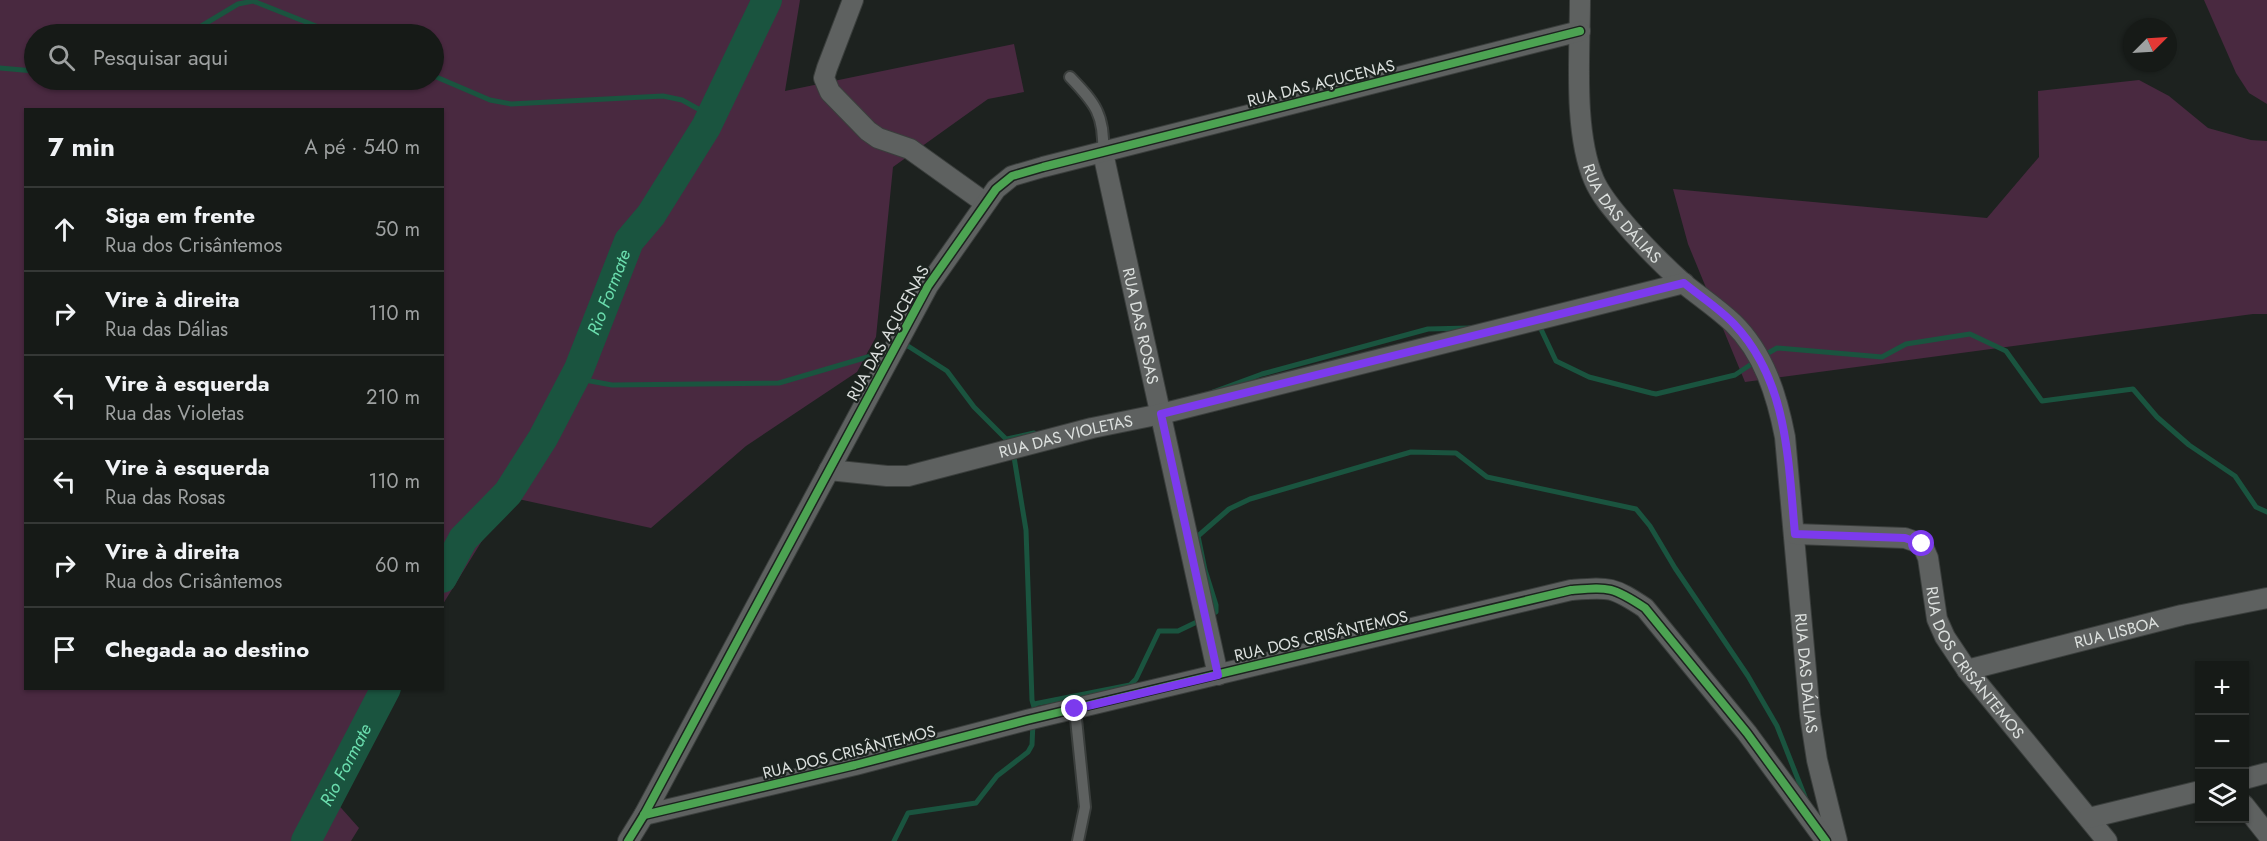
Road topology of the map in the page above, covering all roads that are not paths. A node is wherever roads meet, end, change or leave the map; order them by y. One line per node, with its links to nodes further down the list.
1 (853, 0): 6 (street)
2 (1580, 0): 3 (street, RUA DAS DÁLIAS)
3 (1580, 31): 5 (street, RUA DAS AÇUCENAS); 7 (street, RUA DAS DÁLIAS)
4 (1070, 77): 5 (lane)
5 (1103, 153): 6 (street, RUA DAS AÇUCENAS); 8 (street, RUA DAS ROSAS)
6 (984, 202): 9 (street, RUA DAS AÇUCENAS)
7 (1684, 283): 8 (street, RUA DAS VIOLETAS); 10 (street, RUA DAS DÁLIAS)
8 (1161, 414): 9 (street, RUA DAS VIOLETAS); 13 (street, RUA DAS ROSAS)
9 (829, 470): 19 (street, RUA DAS AÇUCENAS)
10 (1795, 534): 12 (street, RUA DOS CRISÂNTEMOS); 25 (street, RUA DAS DÁLIAS)
11 (2267, 598): 12 (street, RUA LISBOA)
12 (1967, 670): 20 (street, RUA DOS CRISÂNTEMOS)
13 (1218, 675): 14 (street, RUA DOS CRISÂNTEMOS); 24 (street, RUA DOS CRISÂNTEMOS)
14 (1075, 709): 19 (street, RUA DOS CRISÂNTEMOS); 23 (lane)
15 (2267, 773): 16 (street)
16 (2249, 778)
17 (2195, 792): 20 (street)
18 (2249, 811): 21 (street)
19 (644, 815): 22 (street, RUA DAS AÇUCENAS)
20 (2089, 818): 26 (street, RUA DOS CRISÂNTEMOS)
21 (2267, 834)
22 (628, 841)
23 (1078, 841)
24 (1826, 841)
25 (1837, 841)
26 (2107, 841)

